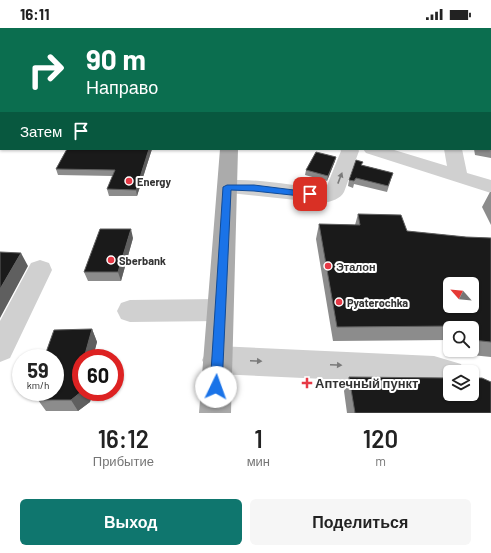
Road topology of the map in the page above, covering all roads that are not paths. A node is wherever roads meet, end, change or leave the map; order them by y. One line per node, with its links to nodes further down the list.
1 (229, 150): 7 (main road)
2 (350, 150): 7 (street, one-way to 2)
3 (375, 150): 5 (street)
4 (453, 150): 5 (street)
5 (458, 176): 6 (street)
6 (491, 186)
7 (227, 187): 9 (main road)
8 (40, 270): 11 (street)
9 (220, 310): 10 (street); 12 (main road)
10 (130, 311)
11 (0, 349)
12 (217, 360): 13 (street, one-way to 13); 14 (main road)
13 (443, 372)
14 (215, 413)

